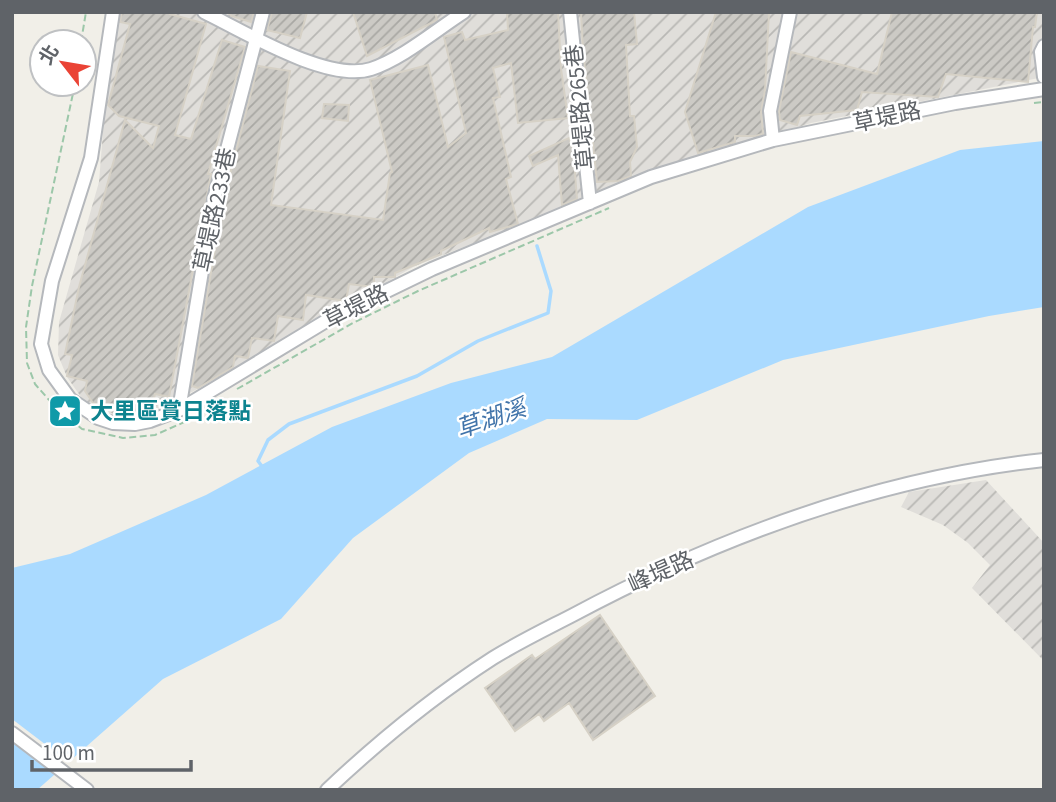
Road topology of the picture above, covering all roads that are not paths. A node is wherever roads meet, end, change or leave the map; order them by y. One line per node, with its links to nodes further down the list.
1 (113, 12): 13 (street, 草堤路)
2 (204, 12): 7 (street)
3 (263, 12): 7 (street, 草堤路233巷)
4 (464, 12): 7 (street)
5 (570, 12): 12 (street, 草堤路265巷)
6 (790, 12): 11 (street)
7 (256, 37): 13 (street, 草堤路233巷)
8 (1044, 46): 9 (street)
9 (1044, 77)
10 (1044, 89): 11 (street, 草堤路)
11 (773, 140): 12 (street, 草堤路)
12 (590, 203): 13 (street, 草堤路)
13 (179, 410)
14 (1044, 460): 17 (street, 峰堤路)
15 (12, 733): 16 (street)
16 (87, 790)
17 (327, 790)

